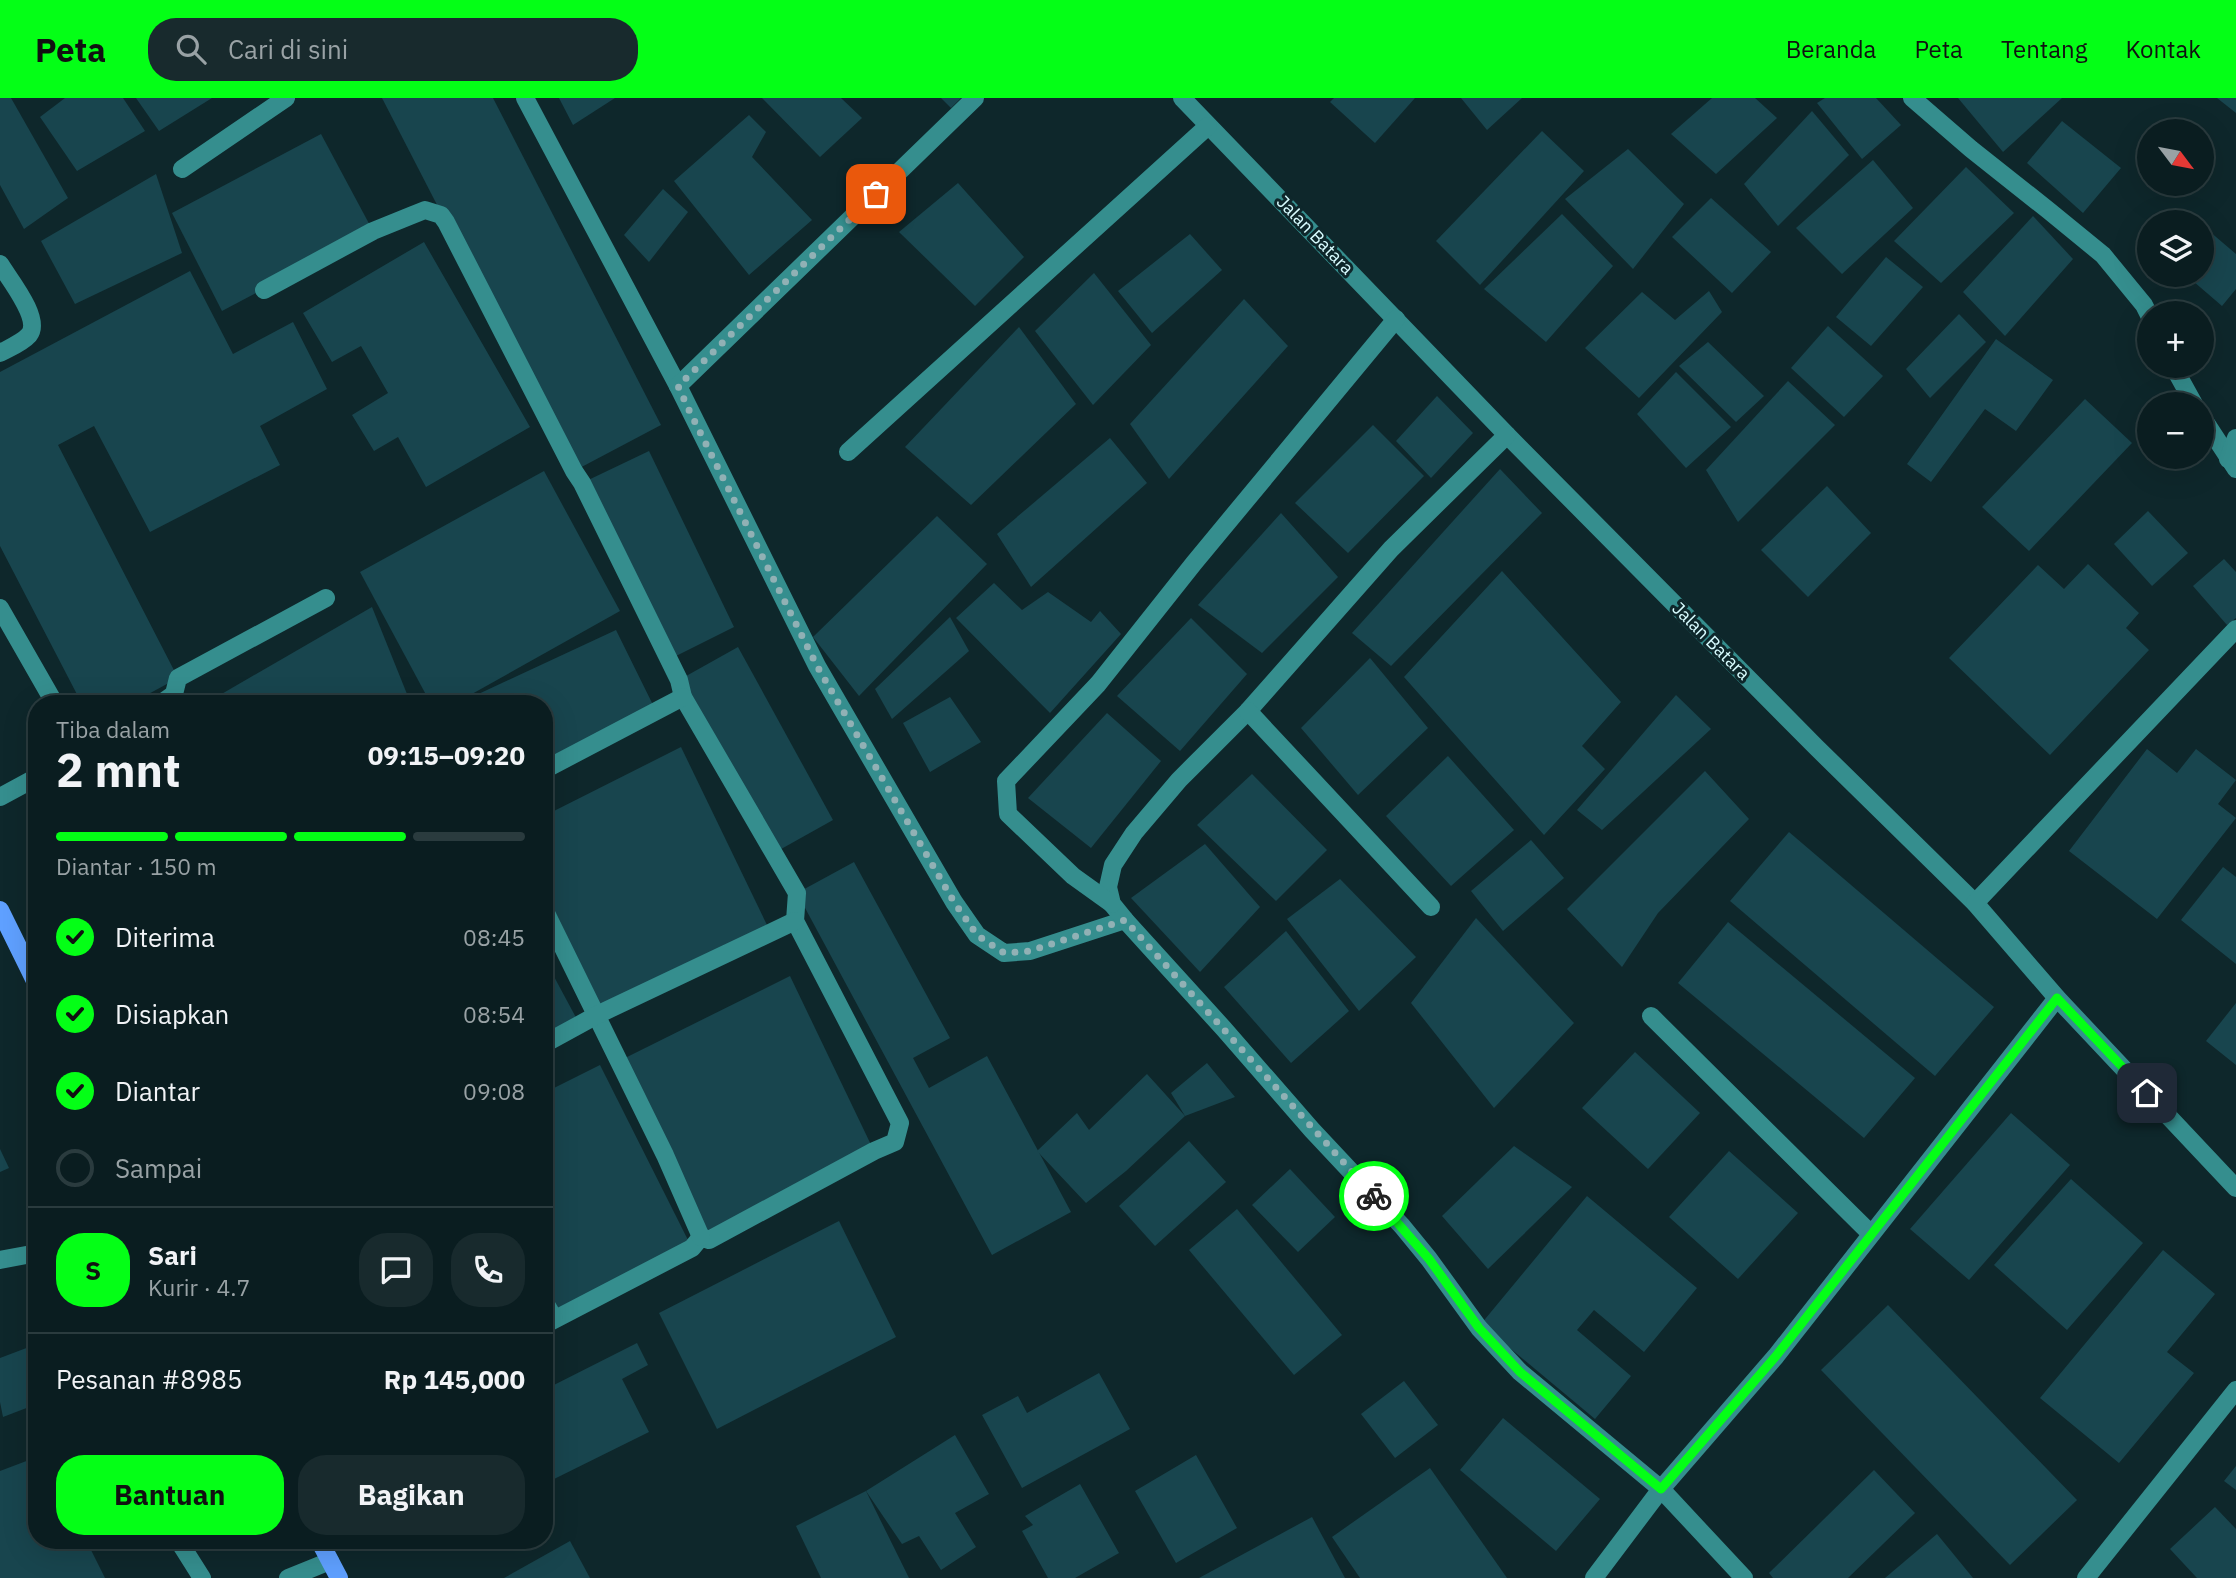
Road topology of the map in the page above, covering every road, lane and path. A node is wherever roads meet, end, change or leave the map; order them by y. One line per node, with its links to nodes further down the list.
1 (286, 98): 7 (street)
2 (526, 98): 13 (street)
3 (975, 98): 13 (street)
4 (1182, 98): 6 (street, Jalan Batara)
5 (1912, 98): 10 (street)
6 (1208, 126): 11 (street, Jalan Batara); 17 (street)
7 (182, 169)
8 (0, 264): 12 (street)
9 (264, 290): 24 (street)
10 (2141, 301)
11 (1396, 319): 14 (street, Jalan Batara); 30 (street)
12 (0, 353)
13 (678, 386): 33 (street)
14 (1507, 435): 25 (street); 29 (street, Jalan Batara)
15 (2214, 436): 18 (street)
16 (2236, 439): 18 (street)
17 (848, 452)
18 (2232, 464)
19 (326, 598): 23 (street)
20 (0, 608): 22 (street)
21 (2236, 628): 29 (street)
22 (50, 695)
23 (173, 695)
24 (683, 697): 26 (street); 34 (street)
25 (1248, 711): 30 (street); 31 (street)
26 (553, 765)
27 (28, 782): 28 (street)
28 (0, 797)
29 (1975, 903): 37 (street, Jalan Batara)
30 (1112, 904): 33 (street)
31 (1432, 907)
32 (0, 910): 36 (main road)
33 (1125, 920): 48 (street)
34 (795, 921): 38 (street); 43 (street)
35 (553, 927): 38 (street)
36 (28, 967)
37 (2057, 998): 41 (street, Jalan Batara); 42 (street)
38 (597, 1015): 40 (street); 43 (street)
39 (1651, 1016): 42 (street)
40 (553, 1039)
41 (2236, 1188)
42 (1871, 1234): 48 (street)
43 (701, 1237): 46 (street)
44 (28, 1255): 45 (street)
45 (0, 1260)
46 (553, 1319)
47 (2236, 1390): 57 (street)
48 (1661, 1489): 55 (street); 56 (street)
49 (184, 1549): 52 (street)
50 (324, 1549): 51 (main road)
51 (330, 1560): 53 (street); 54 (main road)
52 (202, 1578)
53 (288, 1578)
54 (339, 1578)
55 (1594, 1578)
56 (1744, 1578)
57 (2086, 1578)

